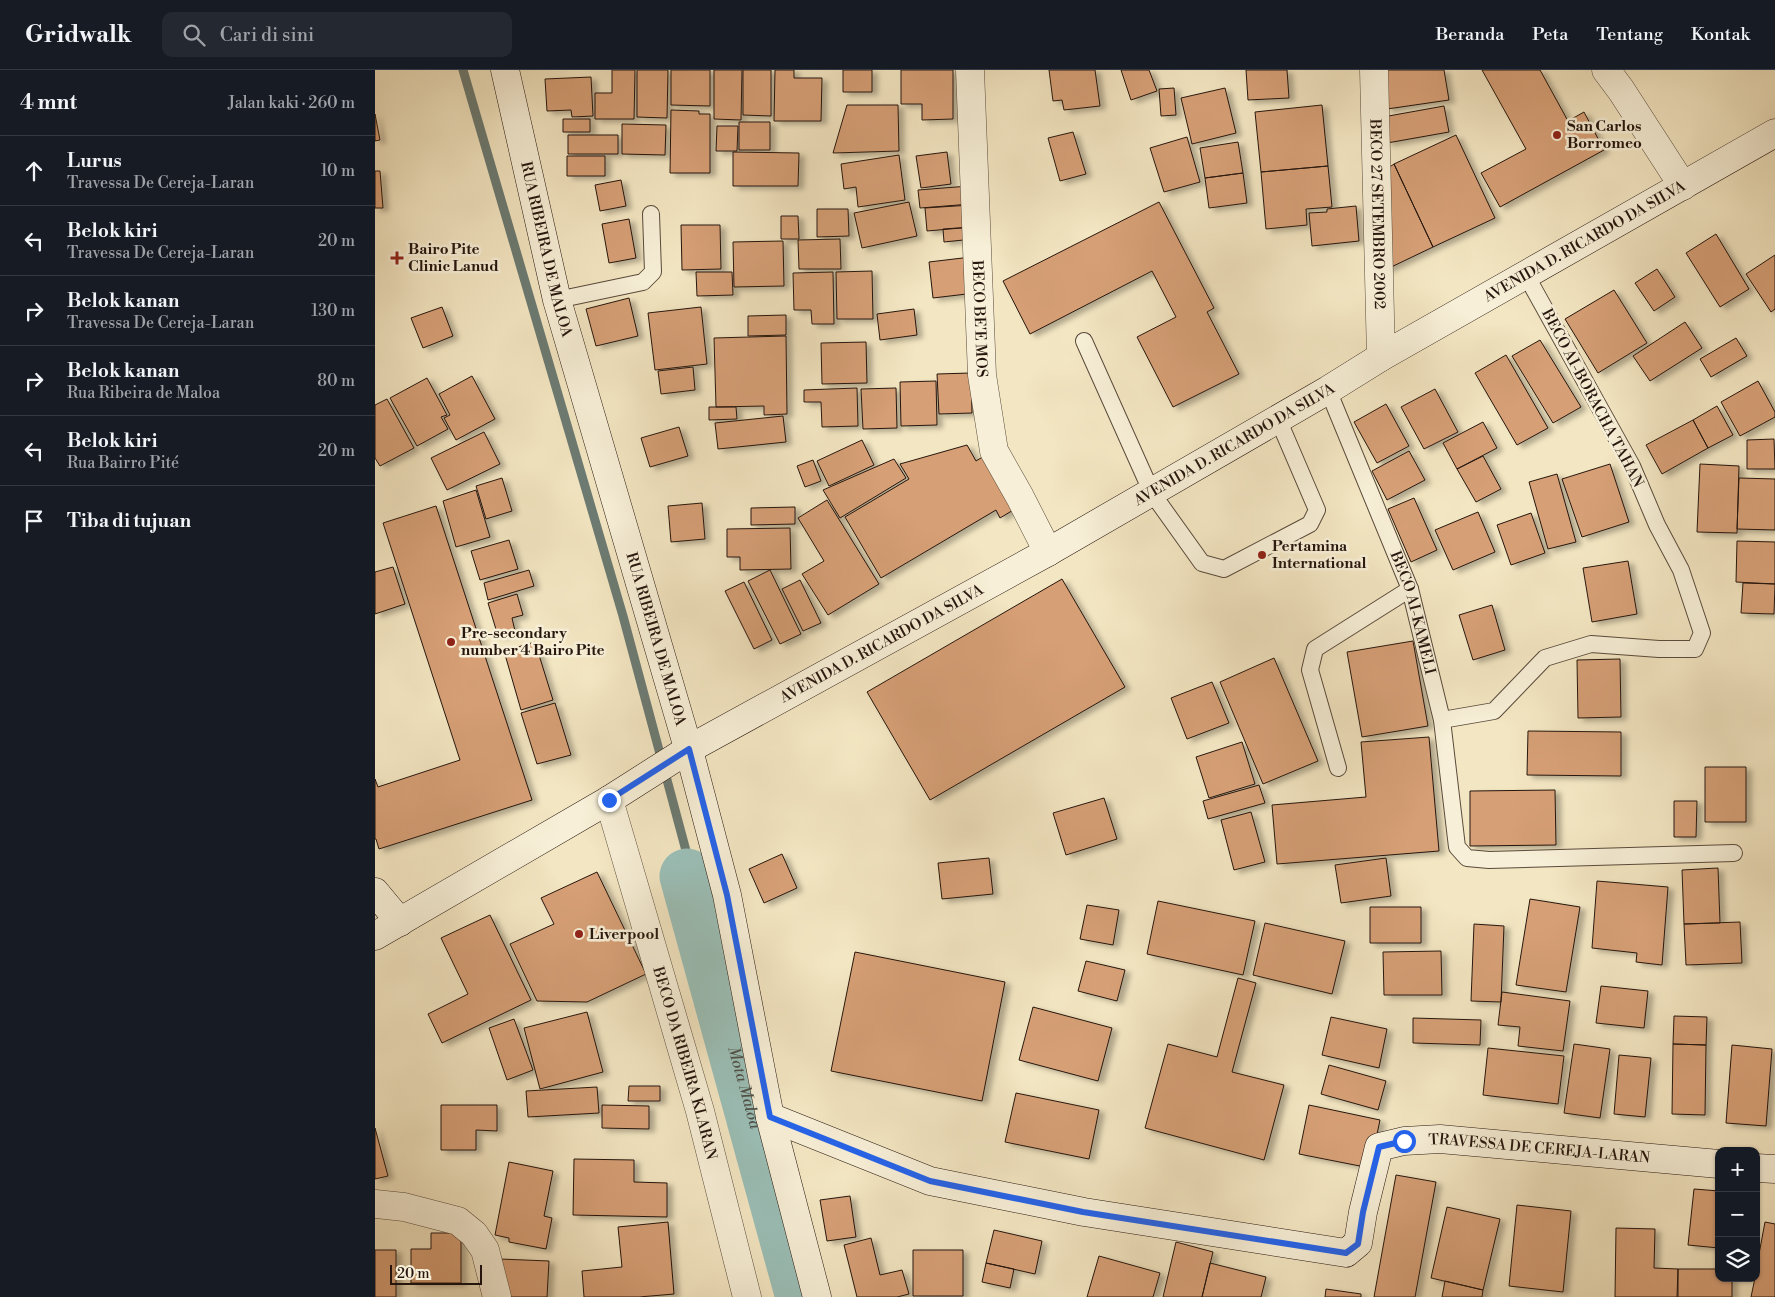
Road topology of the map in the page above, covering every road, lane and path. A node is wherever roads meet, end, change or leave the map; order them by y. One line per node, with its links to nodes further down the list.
1 (505, 70): 9 (street, RUA RIBEIRA DE MALOA)
2 (970, 70): 15 (street, BECO BE'E MOS)
3 (1374, 70): 11 (street, BECO 27 SETEMBRO 2002)
4 (1606, 70): 6 (street)
5 (1775, 133): 6 (street, AVENIDA D. RICARDO DA SILVA)
6 (1683, 186): 8 (street, AVENIDA D. RICARDO DA SILVA)
7 (651, 214): 9 (lane)
8 (1526, 275): 11 (street, AVENIDA D. RICARDO DA SILVA); 17 (lane, BECO AI-BORACHA TAHAN)
9 (557, 300): 18 (street, RUA RIBEIRA DE MALOA)
10 (1084, 341): 14 (lane)
11 (1381, 357): 12 (street, AVENIDA D. RICARDO DA SILVA)
12 (1328, 390): 13 (street, AVENIDA D. RICARDO DA SILVA); 16 (lane, BECO AI-KAMELI)
13 (1278, 419): 14 (street, AVENIDA D. RICARDO DA SILVA); 14 (lane)
14 (1152, 493): 15 (street, AVENIDA D. RICARDO DA SILVA)
15 (1048, 552): 18 (street, AVENIDA D. RICARDO DA SILVA)
16 (1410, 589): 17 (lane, BECO AI-KAMELI); 19 (lane)
17 (1442, 720): 21 (lane, BECO AI-KAMELI)
18 (689, 749): 20 (street, AVENIDA D. RICARDO DA SILVA); 25 (street, RUA RIBEIRA DE MALOA)
19 (1338, 768)
20 (613, 798): 23 (street); 31 (street, BECO DA RIBEIRA KLARAN)
21 (1734, 853)
22 (375, 892): 23 (street)
23 (400, 922): 24 (street)
24 (375, 936)
25 (770, 1117): 26 (street, TRAVESSA DE CEREJA-LARAN); 32 (street, RUA RIBEIRA DE MALOA)
26 (1715, 1164)
27 (1760, 1168): 28 (street)
28 (1775, 1169)
29 (375, 1204): 30 (street)
30 (497, 1297)
31 (747, 1297)
32 (817, 1297)

